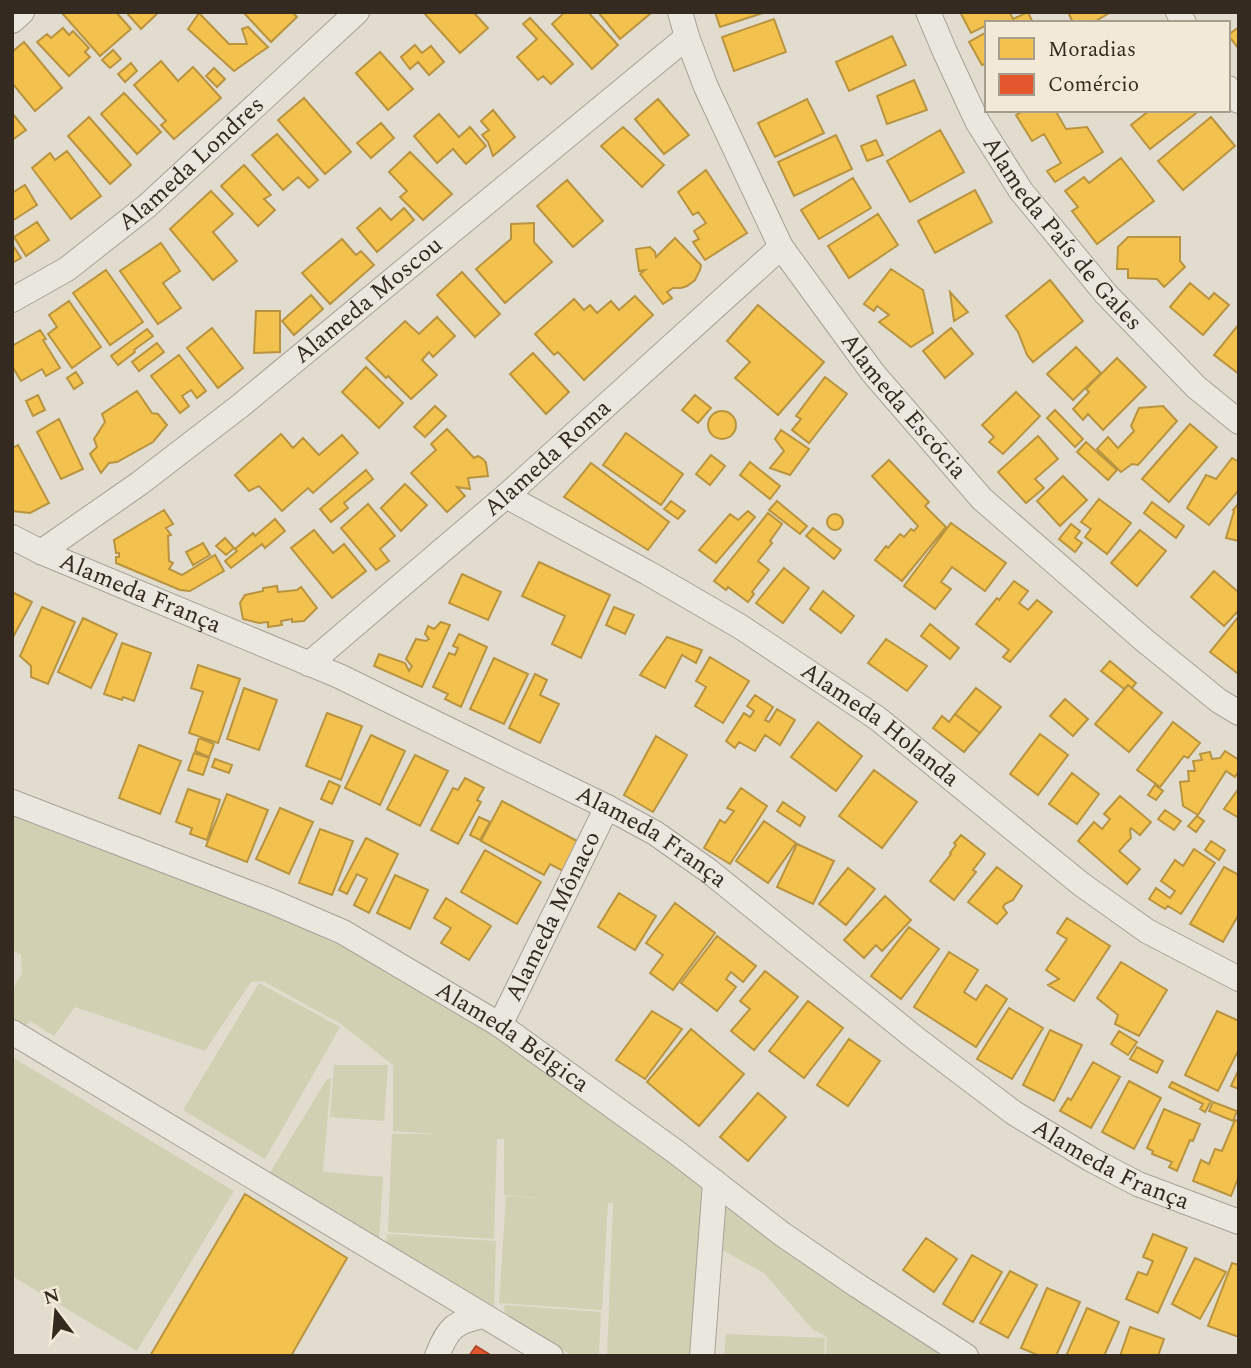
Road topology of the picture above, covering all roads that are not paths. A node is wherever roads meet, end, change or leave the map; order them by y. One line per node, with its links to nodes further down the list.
1 (22, 12): 5 (street)
2 (357, 12): 8 (street, Alameda Londres)
3 (680, 12): 6 (street, Alameda Escócia)
4 (928, 12): 9 (street, Alameda País de Gales)
5 (12, 21)
6 (687, 37): 7 (street, Alameda Escócia); 12 (street, Alameda Moscou)
7 (781, 247): 10 (street, Alameda Roma); 14 (street, Alameda Escócia)
8 (12, 300)
9 (1239, 422)
10 (506, 496): 13 (street, Alameda Roma); 17 (street, Alameda Holanda)
11 (12, 537): 12 (street, Alameda França)
12 (41, 552): 13 (street, Alameda França)
13 (309, 664): 16 (street, Alameda França)
14 (1239, 713)
15 (12, 802): 18 (street, Alameda Bélgica)
16 (607, 807): 18 (street, Alameda Mônaco); 21 (street, Alameda França)
17 (1239, 979)
18 (500, 1025): 20 (street, Alameda Bélgica)
19 (12, 1032): 22 (street)
20 (715, 1182): 25 (street); 26 (street, Alameda Bélgica)
21 (1239, 1223)
22 (483, 1316): 23 (street); 24 (street)
23 (437, 1356)
24 (551, 1356)
25 (702, 1356)
26 (966, 1356)

